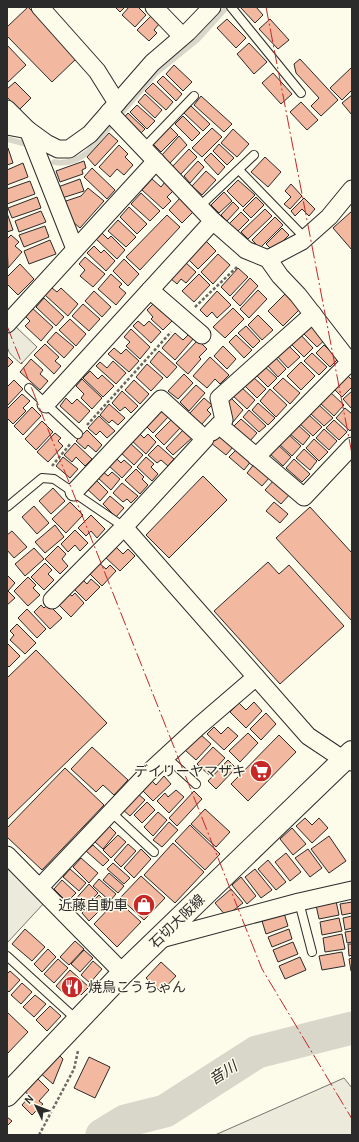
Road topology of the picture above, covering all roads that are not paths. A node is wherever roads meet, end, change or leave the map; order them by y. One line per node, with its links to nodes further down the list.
1 (40, 7): 9 (street)
2 (154, 7): 5 (street)
3 (212, 7): 5 (street)
4 (233, 9): 6 (lane)
5 (182, 36): 9 (street)
6 (301, 94)
7 (194, 96): 12 (lane)
8 (7, 109): 11 (street)
9 (115, 114): 11 (street); 12 (street)
10 (7, 126): 11 (street)
11 (28, 130): 20 (street)
12 (144, 148): 14 (street)
13 (254, 155): 15 (lane)
14 (156, 161): 17 (street); 20 (street)
15 (239, 170): 17 (lane); 19 (lane)
16 (352, 189): 19 (street)
17 (199, 207): 18 (street)
18 (213, 221): 21 (street); 22 (street)
19 (305, 238): 21 (street)
20 (76, 249): 24 (street)
21 (268, 259): 23 (street)
22 (150, 290): 25 (street); 28 (street)
23 (313, 314): 26 (street); 29 (street)
24 (8, 320)
25 (202, 335)
26 (351, 364): 33 (street)
27 (29, 388): 28 (lane)
28 (46, 404): 30 (lane)
29 (219, 425): 31 (street); 33 (street)
30 (78, 434)
31 (205, 439): 34 (street); 36 (street)
32 (352, 446): 33 (street)
33 (256, 457)
34 (74, 492): 35 (lane); 36 (lane)
35 (7, 507)
36 (124, 527): 37 (street); 38 (street)
37 (52, 600)
38 (256, 677): 39 (street); 40 (street)
39 (166, 756): 41 (lane); 42 (street)
40 (349, 758): 48 (main road, 石切大阪線)
41 (196, 784)
42 (111, 812): 43 (lane); 45 (street)
43 (154, 852)
44 (7, 855): 45 (street)
45 (40, 887): 51 (street)
46 (352, 890): 47 (street)
47 (299, 902): 48 (street); 49 (lane)
48 (157, 940): 51 (main road, 石切大阪線)
49 (312, 952)
50 (7, 956): 52 (lane)
51 (123, 973): 52 (main road, 石切大阪線)
52 (78, 1021): 53 (main road, 石切大阪線)
53 (7, 1095)

